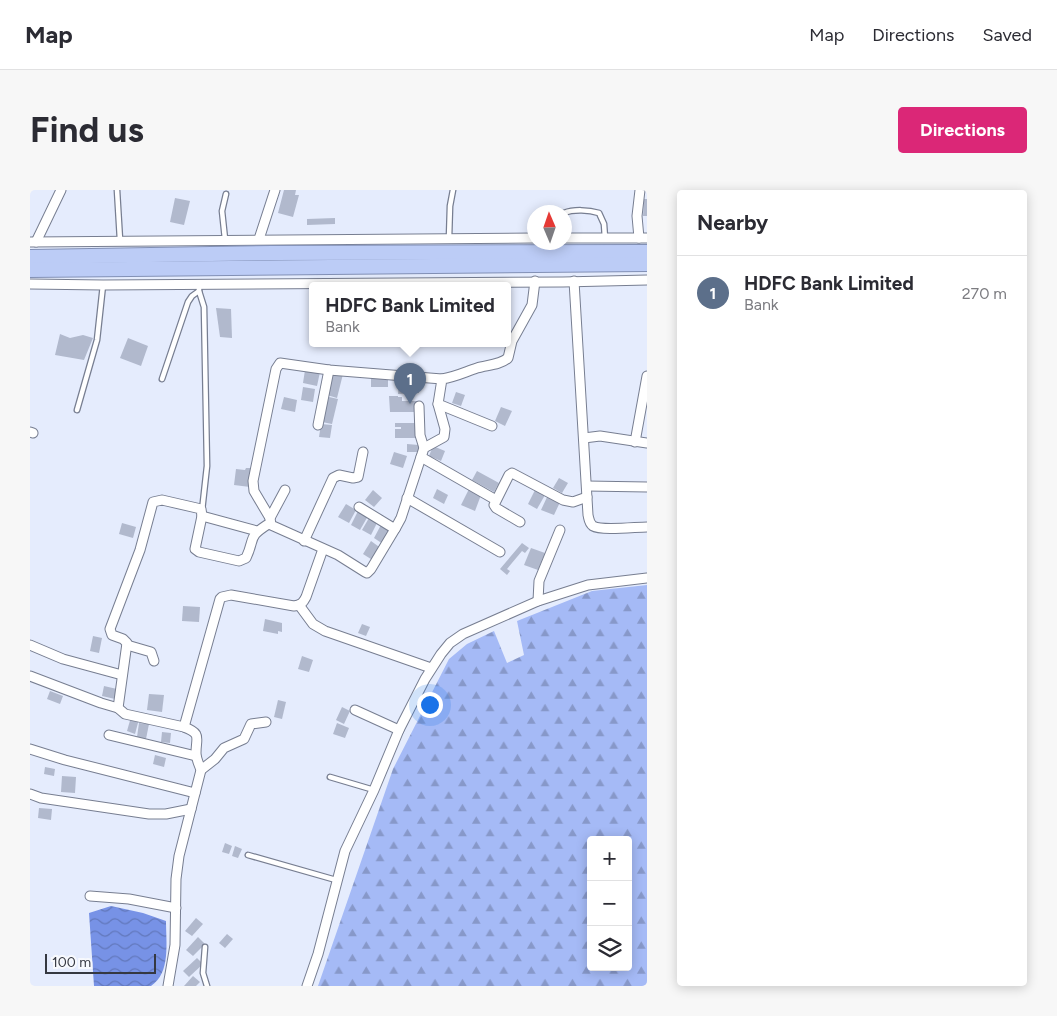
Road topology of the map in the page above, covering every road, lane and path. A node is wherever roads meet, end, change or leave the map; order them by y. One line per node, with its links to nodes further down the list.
1 (61, 190): 16 (street)
2 (117, 190): 15 (lane)
3 (275, 190): 14 (street)
4 (453, 190): 8 (lane)
5 (640, 190): 12 (street)
6 (226, 194): 13 (lane)
7 (572, 211): 11 (lane)
8 (449, 238): 9 (street); 14 (street)
9 (527, 238)
10 (572, 238): 11 (street)
11 (605, 238): 12 (street)
12 (643, 238)
13 (225, 239): 14 (street); 15 (street)
14 (259, 239)
15 (120, 240): 16 (street)
16 (33, 242)
17 (647, 252): 18 (highway)
18 (30, 257)
19 (647, 264): 20 (highway)
20 (30, 270)
21 (647, 280): 24 (street)
22 (534, 281): 23 (street); 24 (street); 29 (street)
23 (478, 282)
24 (574, 282): 40 (street)
25 (30, 284): 26 (street)
26 (102, 285): 28 (street); 37 (lane)
27 (309, 285): 28 (street)
28 (199, 287): 33 (lane); 53 (lane)
29 (511, 345)
30 (511, 347): 34 (street)
31 (329, 370): 34 (street); 38 (street); 54 (street)
32 (647, 376): 41 (street)
33 (162, 379)
34 (442, 379): 35 (street)
35 (438, 404): 39 (street); 43 (street)
36 (420, 406): 43 (street)
37 (77, 410)
38 (318, 425)
39 (492, 426)
40 (584, 438): 41 (street); 46 (street)
41 (635, 442): 42 (street)
42 (647, 443)
43 (424, 448): 45 (street)
44 (363, 452): 60 (street)
45 (421, 457): 50 (street); 51 (street)
46 (587, 486): 47 (street); 49 (street)
47 (647, 487)
48 (285, 490): 54 (street)
49 (587, 497): 51 (street); 56 (street)
50 (407, 498): 57 (street); 62 (street)
51 (496, 500): 55 (street)
52 (359, 507): 57 (street)
53 (202, 514): 59 (street); 59 (street); 67 (street)
54 (270, 521): 59 (street); 60 (street)
55 (520, 522)
56 (647, 527)
57 (395, 529): 61 (street)
58 (560, 530): 64 (street)
59 (257, 531)
60 (304, 541): 61 (street)
61 (323, 549): 65 (street)
62 (500, 552)
63 (647, 578): 64 (street)
64 (538, 601): 69 (street)
65 (299, 605): 69 (street); 75 (street)
66 (30, 645): 70 (street)
67 (127, 645): 68 (street); 70 (street)
68 (154, 661)
69 (431, 668): 76 (street)
70 (122, 675): 72 (street)
71 (30, 676): 72 (street)
72 (118, 708): 75 (street)
73 (355, 710): 76 (street)
74 (266, 722): 80 (street)
75 (184, 728): 79 (street)
76 (399, 730): 82 (street)
77 (109, 734): 79 (street)
78 (30, 749): 83 (street)
79 (196, 756): 80 (street)
80 (200, 770): 83 (street)
81 (330, 777): 82 (lane)
82 (374, 790): 87 (street)
83 (195, 793): 85 (street)
84 (30, 794): 85 (street)
85 (191, 808): 89 (street)
86 (248, 855): 87 (lane)
87 (336, 880): 93 (street)
88 (90, 896): 89 (street)
89 (176, 908): 91 (street)
90 (204, 947): 92 (lane)
91 (168, 986)
92 (206, 986)
93 (307, 986)

